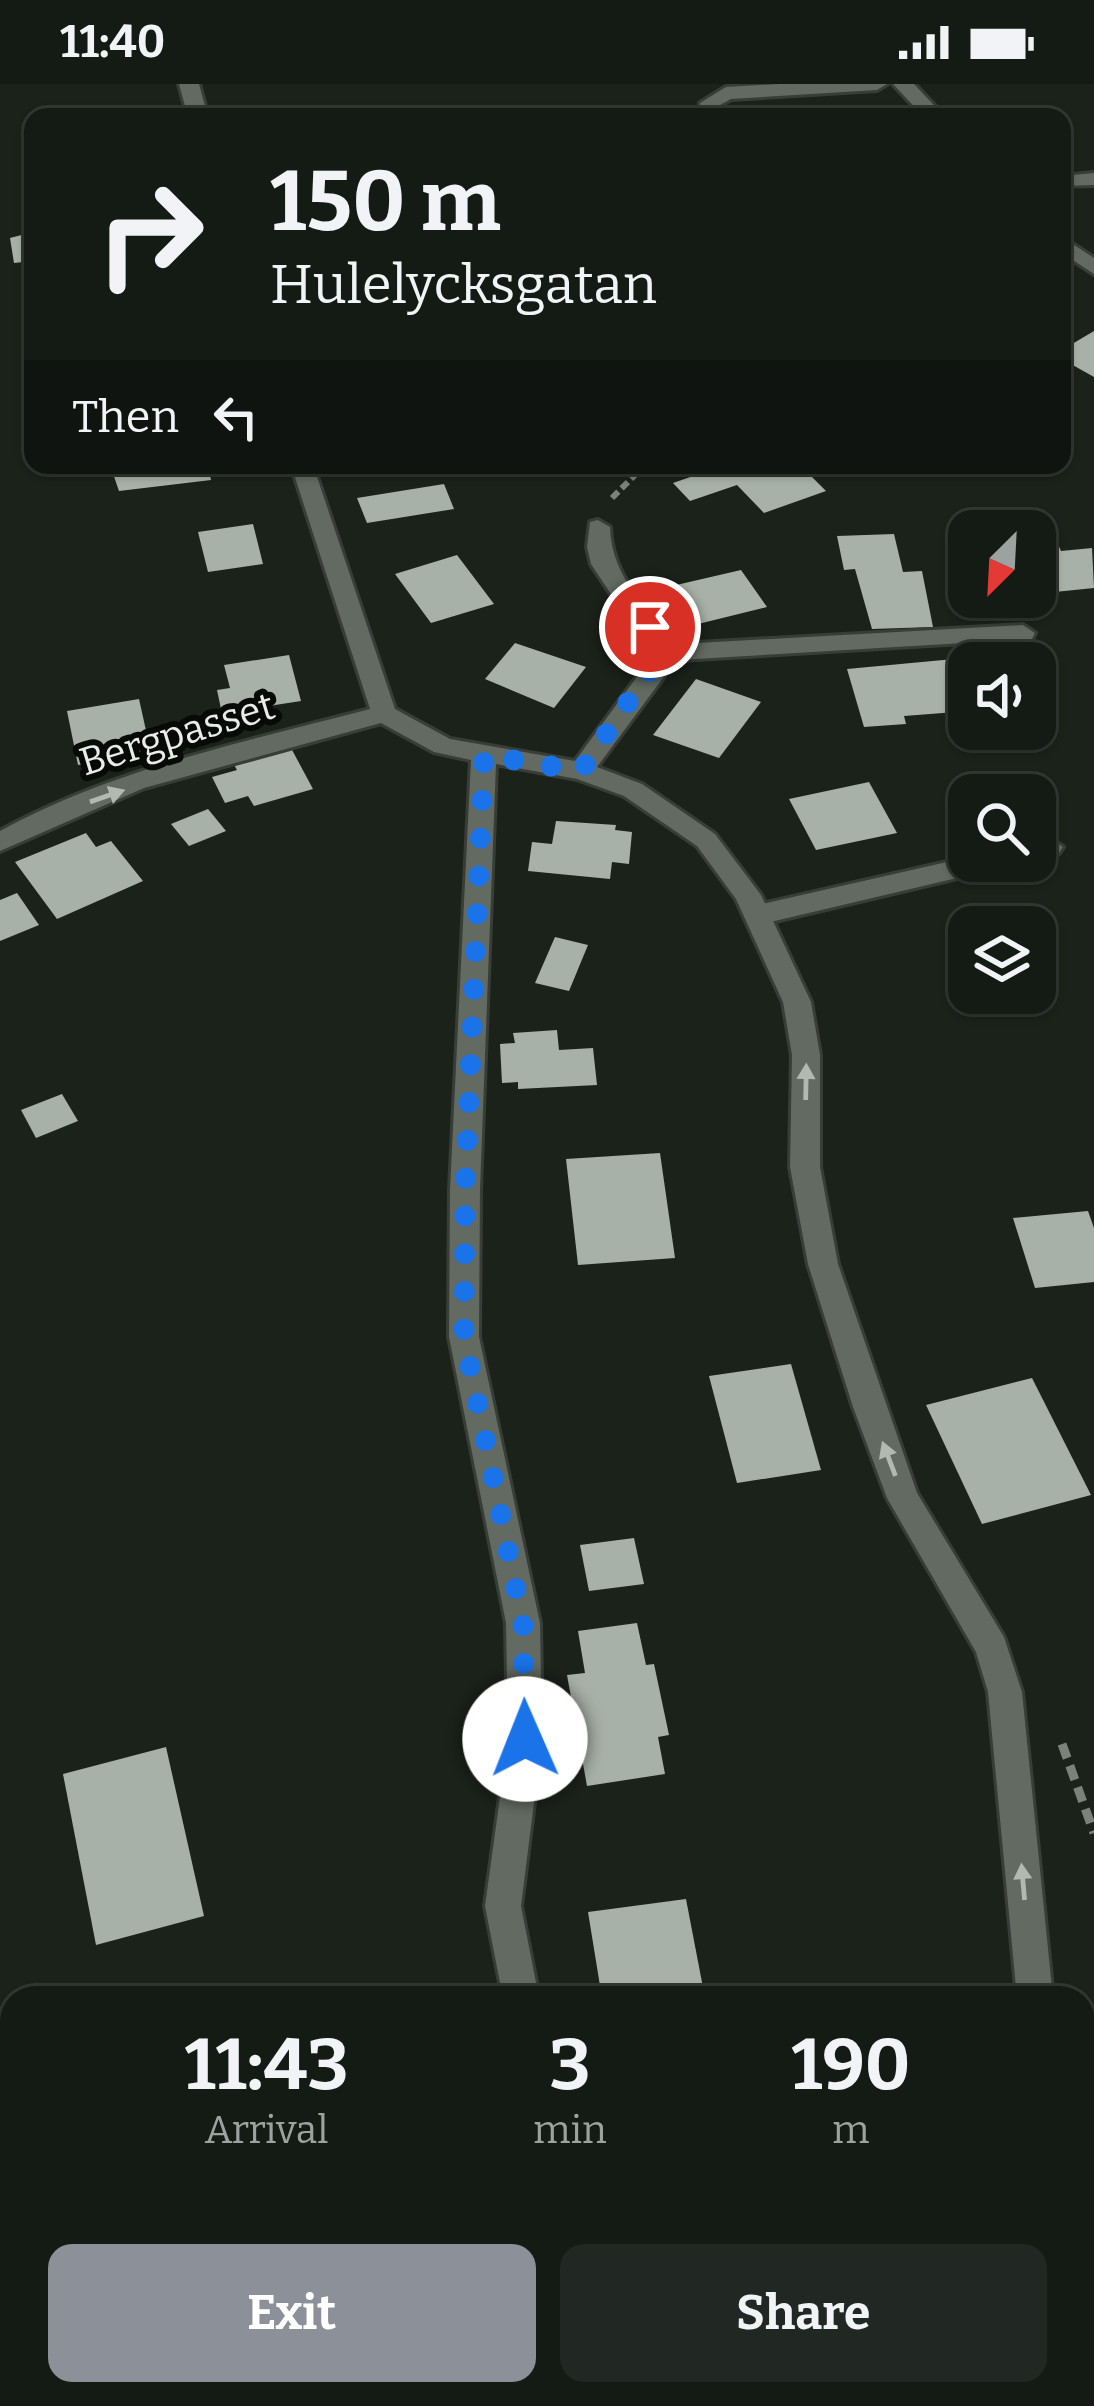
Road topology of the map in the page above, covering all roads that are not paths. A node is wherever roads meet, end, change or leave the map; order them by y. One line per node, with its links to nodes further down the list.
1 (877, 84): 3 (street)
2 (903, 84): 4 (street)
3 (710, 108)
4 (926, 108)
5 (305, 474): 9 (street)
6 (598, 526): 8 (street)
7 (1023, 633): 8 (street)
8 (662, 653): 11 (street)
9 (384, 714): 10 (street); 12 (street, Bergpasset, one-way to 9)
10 (484, 755): 11 (street); 15 (street)
11 (581, 771): 14 (street)
12 (0, 842)
13 (948, 873): 14 (street)
14 (763, 925): 16 (street, one-way to 14)
15 (519, 1986)
16 (1034, 1986)

